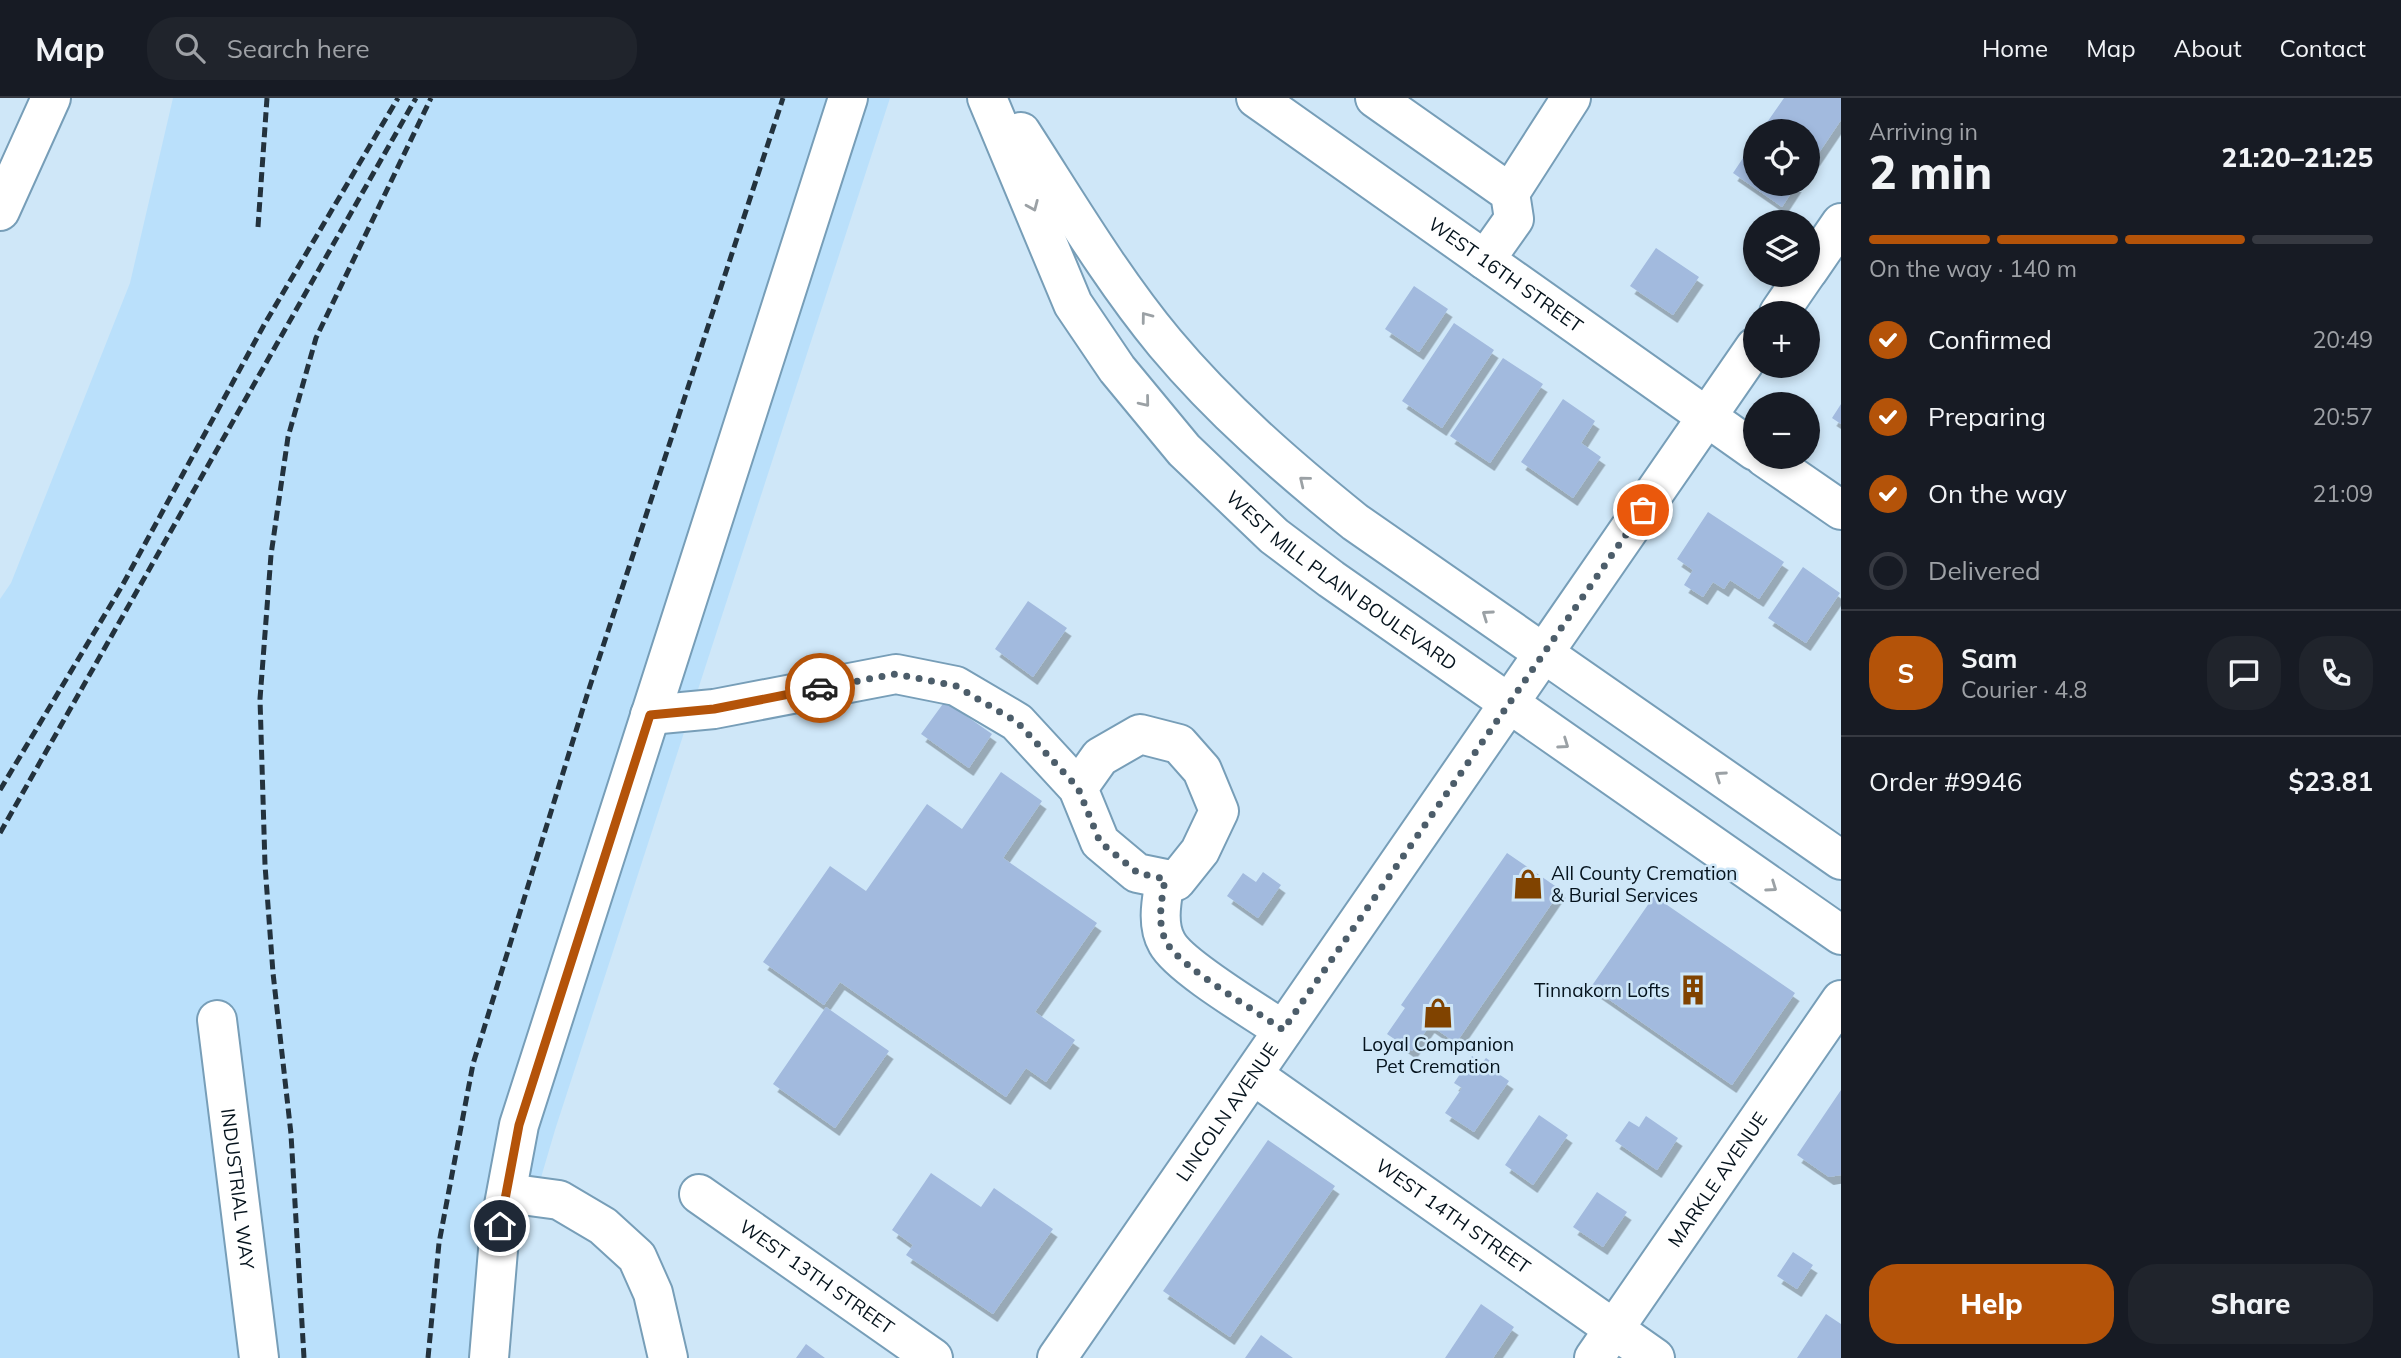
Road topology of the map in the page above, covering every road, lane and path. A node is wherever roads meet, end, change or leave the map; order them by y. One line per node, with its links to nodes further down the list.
1 (51, 98): 9 (street)
2 (848, 98): 20 (street)
3 (987, 98): 19 (street, WEST MILL PLAIN BOULEVARD, one-way to 19)
4 (999, 98): 18 (street, one-way to 4)
5 (1376, 98): 8 (street)
6 (1571, 98): 8 (street)
7 (1279, 105): 12 (street, WEST 16TH STREET)
8 (1510, 193): 12 (street)
9 (0, 211)
10 (1841, 223): 11 (street)
11 (1820, 254)
12 (1485, 260): 14 (street, WEST 16TH STREET)
13 (1743, 365): 14 (street, LINCOLN AVENUE)
14 (1707, 418): 15 (street, WEST 16TH STREET); 18 (street, LINCOLN AVENUE)
15 (1743, 443)
16 (1781, 469): 17 (street)
17 (1841, 510)
18 (1544, 653): 19 (street, LINCOLN AVENUE); 22 (street, one-way to 18)
19 (1508, 705): 24 (street, WEST MILL PLAIN BOULEVARD, one-way to 24); 27 (street, LINCOLN AVENUE)
20 (650, 715): 21 (street); 29 (street)
21 (1078, 788): 23 (street); 23 (street)
22 (1841, 860)
23 (1165, 879): 27 (street)
24 (1841, 935)
25 (1841, 1000): 31 (street, MARKLE AVENUE)
26 (217, 1020): 33 (street, INDUSTRIAL WAY)
27 (1283, 1030): 28 (street, LINCOLN AVENUE)
28 (1253, 1075): 31 (street, WEST 14TH STREET); 36 (street, LINCOLN AVENUE)
29 (507, 1193): 34 (street); 35 (street)
30 (699, 1194): 32 (street, WEST 13TH STREET)
31 (1604, 1344): 37 (street, WEST 14TH STREET)
32 (932, 1357)
33 (259, 1358)
34 (489, 1358)
35 (668, 1358)
36 (1057, 1358)
37 (1655, 1358)

